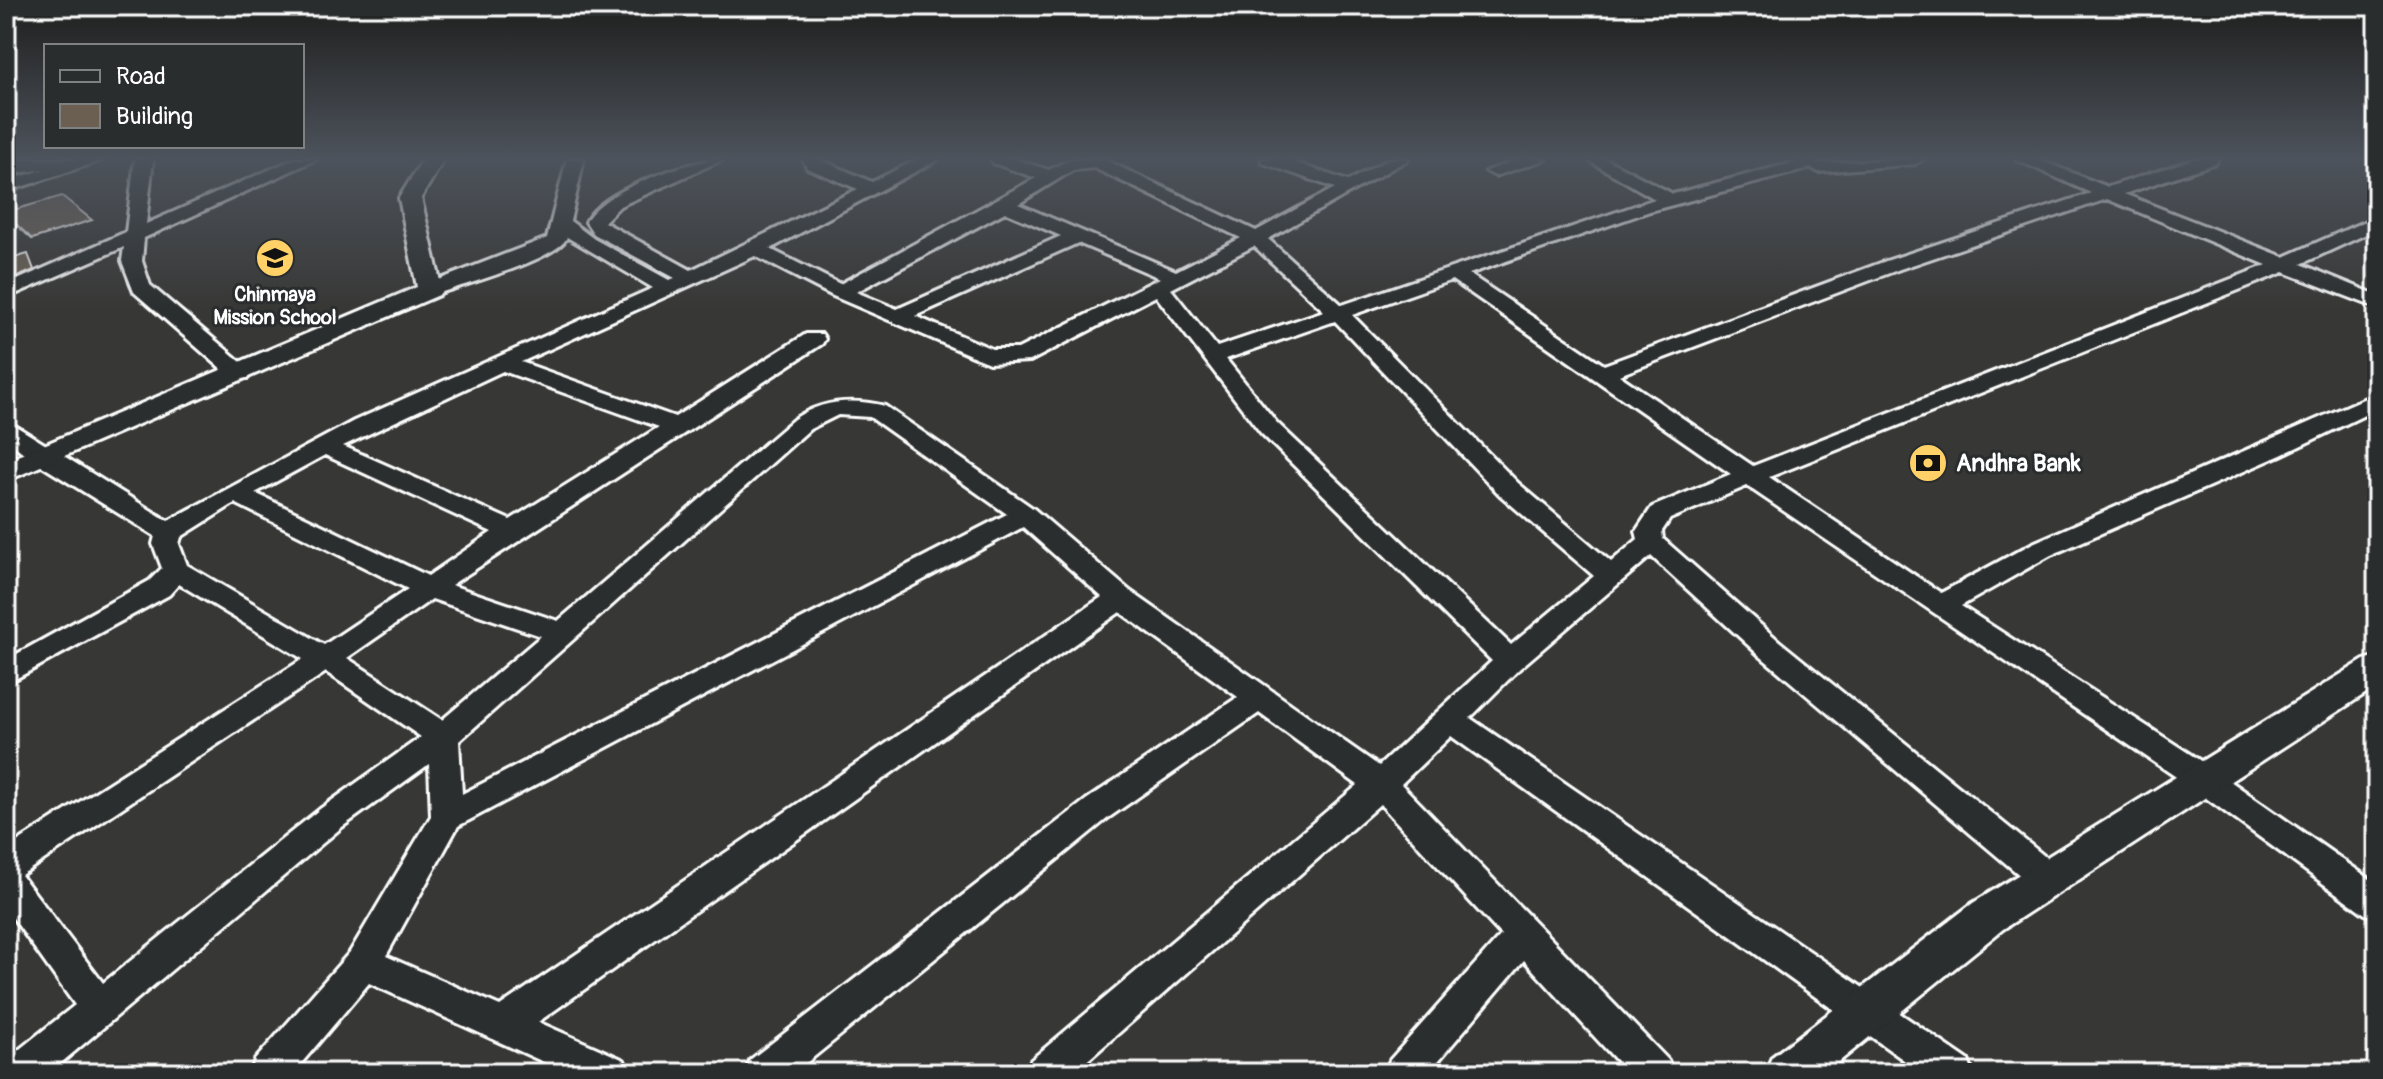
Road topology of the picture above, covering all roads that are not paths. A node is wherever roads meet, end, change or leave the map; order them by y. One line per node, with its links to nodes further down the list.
1 (138, 209): 16 (street)
2 (192, 209): 16 (street)
3 (412, 209): 25 (street)
4 (563, 209): 15 (street)
5 (604, 209): 22 (street)
6 (833, 209): 19 (street)
7 (996, 209): 27 (street)
8 (1015, 209): 17 (street)
9 (1195, 209): 18 (street)
10 (1308, 209): 18 (street)
11 (1638, 209): 21 (street)
12 (2062, 209): 35 (street)
13 (2147, 209): 20 (street)
14 (2377, 222): 20 (street)
15 (560, 223): 24 (street); 25 (street)
16 (135, 234): 26 (street); 34 (street)
17 (1080, 235): 23 (street); 30 (street)
18 (1256, 238): 23 (street); 29 (street)
19 (755, 249): 22 (street); 27 (street)
20 (2286, 266): 28 (street); 42 (street)
21 (1453, 272): 29 (street); 35 (street)
22 (691, 278): 24 (street)
23 (1167, 282): 30 (street); 32 (street)
24 (668, 288): 33 (street)
25 (430, 290): 34 (street)
26 (6, 292)
27 (840, 292): 30 (street)
28 (2377, 302)
29 (1338, 312): 32 (street); 49 (street)
30 (896, 317)
31 (814, 339): 37 (street)
32 (1213, 356): 55 (street)
33 (502, 363): 37 (street); 39 (street)
34 (240, 373): 40 (street)
35 (1604, 373): 42 (street)
36 (2377, 400): 52 (street)
37 (678, 426): 45 (street)
38 (6, 427): 40 (street)
39 (324, 446): 43 (street); 45 (street)
40 (43, 456): 41 (street); 46 (street)
41 (6, 472)
42 (1750, 474): 47 (street); 52 (street)
43 (235, 493): 46 (street); 50 (street)
44 (1025, 515): 51 (street); 53 (street); 63 (street)
45 (512, 531): 50 (street)
46 (169, 533): 48 (street)
47 (1651, 542): 49 (street); 65 (street)
48 (176, 570): 54 (street); 57 (street)
49 (1611, 576): 55 (street)
50 (430, 588): 53 (street); 54 (street)
51 (1120, 598): 58 (street); 72 (street)
52 (1940, 606): 62 (street)
53 (563, 633): 60 (street)
54 (323, 660): 60 (street); 64 (street)
55 (1510, 661): 59 (street)
56 (2377, 669): 62 (street)
57 (6, 673)
58 (1260, 697): 61 (street); 76 (street)
59 (1444, 724): 61 (street); 71 (street)
60 (443, 737): 63 (street); 70 (street)
61 (1387, 778): 68 (street); 77 (street)
62 (2202, 778): 65 (street); 67 (street)
63 (447, 817): 69 (street)
64 (6, 867)
65 (2047, 878): 71 (street)
66 (6, 881): 70 (street)
67 (2377, 903)
68 (1523, 935): 78 (street); 79 (street)
69 (363, 963): 72 (street); 74 (street)
70 (98, 1006): 73 (street)
71 (1868, 1011): 80 (street); 81 (street)
72 (505, 1024): 75 (street)
73 (20, 1073)
74 (269, 1073)
75 (610, 1073)
76 (764, 1073)
77 (1045, 1073)
78 (1404, 1073)
79 (1654, 1073)
80 (1789, 1073)
81 (1954, 1073)

